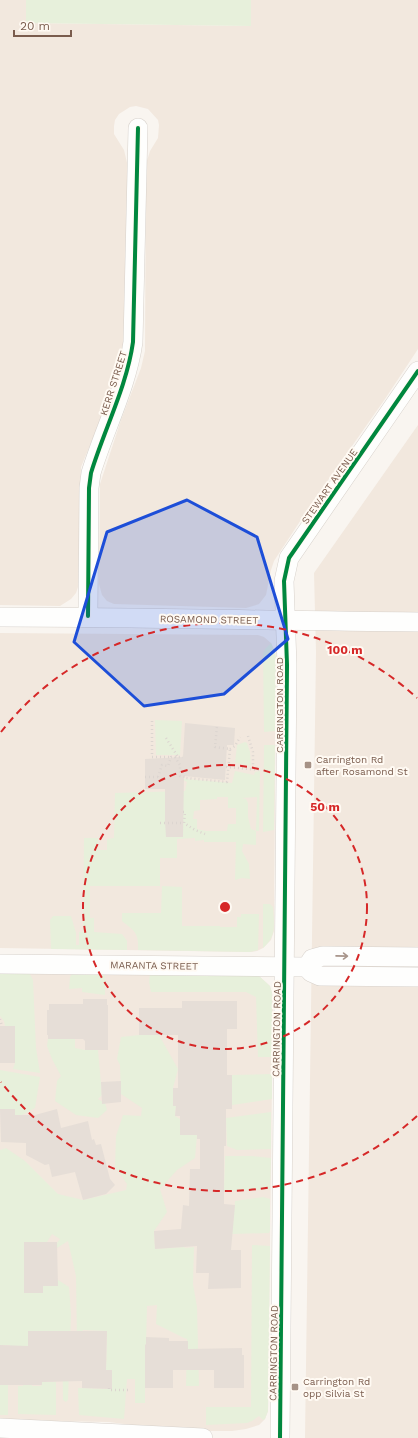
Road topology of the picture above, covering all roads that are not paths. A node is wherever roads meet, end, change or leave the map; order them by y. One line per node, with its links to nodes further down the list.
1 (138, 128): 3 (street, KERR STREET)
2 (418, 371): 5 (street, STEWART AVENUE)
3 (88, 616): 4 (street, ROSAMOND STREET); 5 (street, ROSAMOND STREET)
4 (0, 617)
5 (286, 621): 6 (street, ROSAMOND STREET); 9 (street, CARRINGTON ROAD)
6 (418, 622)
7 (418, 957): 10 (street, one-way to 7)
8 (0, 964): 9 (street, MARANTA STREET)
9 (284, 967): 10 (street, MARANTA STREET); 14 (street, CARRINGTON ROAD)
10 (307, 967): 11 (street, MARANTA STREET)
11 (418, 977)
12 (0, 1428): 13 (street)
13 (203, 1438)
14 (280, 1438)

